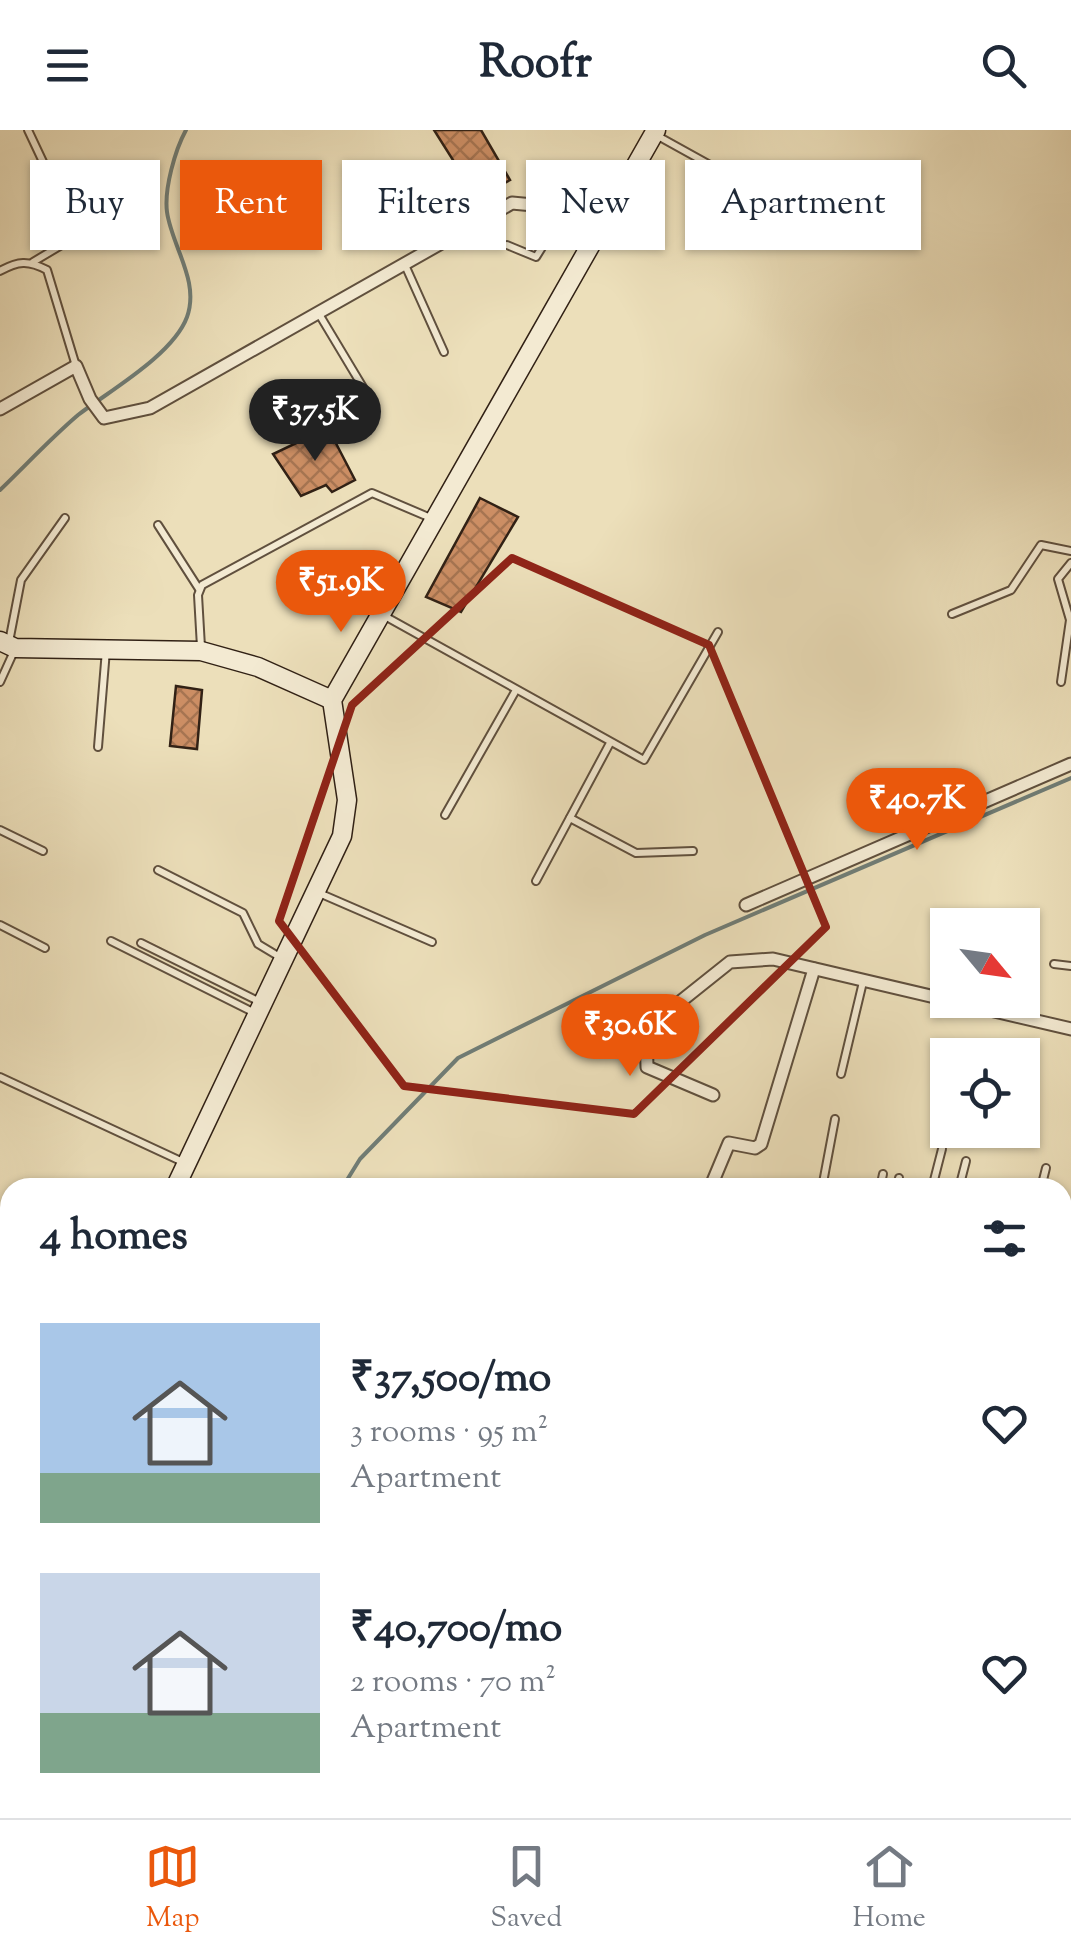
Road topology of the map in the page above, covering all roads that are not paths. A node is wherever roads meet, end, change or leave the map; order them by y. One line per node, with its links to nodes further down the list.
1 (28, 130): 3 (lane)
2 (655, 132): 4 (street); 5 (lane)
3 (42, 160)
4 (639, 160)
5 (702, 160)
6 (526, 204): 12 (street)
7 (507, 245): 9 (lane)
8 (52, 250): 11 (lane)
9 (540, 250)
10 (589, 250): 20 (street)
11 (32, 262): 13 (lane); 16 (lane)
12 (405, 264): 14 (street); 15 (lane)
13 (0, 272)
14 (318, 312): 16 (street); 17 (lane)
15 (444, 352)
16 (76, 366): 18 (street)
17 (364, 389)
18 (0, 409)
19 (65, 518): 28 (lane)
20 (434, 519): 24 (lane); 25 (street)
21 (158, 525): 24 (lane)
22 (1071, 552): 26 (lane)
23 (1071, 562): 32 (lane)
24 (198, 589): 30 (lane)
25 (380, 613): 33 (lane); 34 (street)
26 (952, 614)
27 (718, 632): 35 (lane)
28 (8, 644): 29 (street); 31 (lane)
29 (106, 649): 30 (street); 36 (lane)
30 (201, 651): 34 (street)
31 (0, 682)
32 (1062, 682)
33 (516, 690): 35 (lane); 38 (lane)
34 (332, 700): 45 (street)
35 (610, 744): 39 (lane)
36 (98, 747)
37 (1071, 764): 46 (street)
38 (444, 815)
39 (570, 818): 41 (lane); 44 (lane)
40 (0, 830): 42 (lane)
41 (693, 850)
42 (42, 851)
43 (158, 870): 52 (lane)
44 (536, 881)
45 (316, 891): 49 (lane); 52 (street)
46 (746, 905)
47 (0, 926): 51 (lane)
48 (110, 941): 57 (lane)
49 (432, 942)
50 (140, 943): 57 (lane)
51 (46, 948)
52 (284, 959): 57 (street)
53 (1054, 964): 54 (lane)
54 (1071, 966)
55 (814, 969): 56 (street); 61 (street); 69 (street)
56 (863, 980): 58 (street); 59 (lane)
57 (261, 1009): 65 (street)
58 (1071, 1029)
59 (841, 1074)
60 (0, 1077): 65 (lane)
61 (712, 1096)
62 (835, 1119): 70 (lane)
63 (942, 1149): 72 (lane)
64 (966, 1161): 73 (lane)
65 (186, 1164): 68 (street)
66 (1046, 1168): 74 (lane)
67 (883, 1174): 71 (lane)
68 (180, 1178)
69 (714, 1178)
70 (824, 1178)
71 (882, 1178)
72 (935, 1178)
73 (962, 1178)
74 (1044, 1178)

